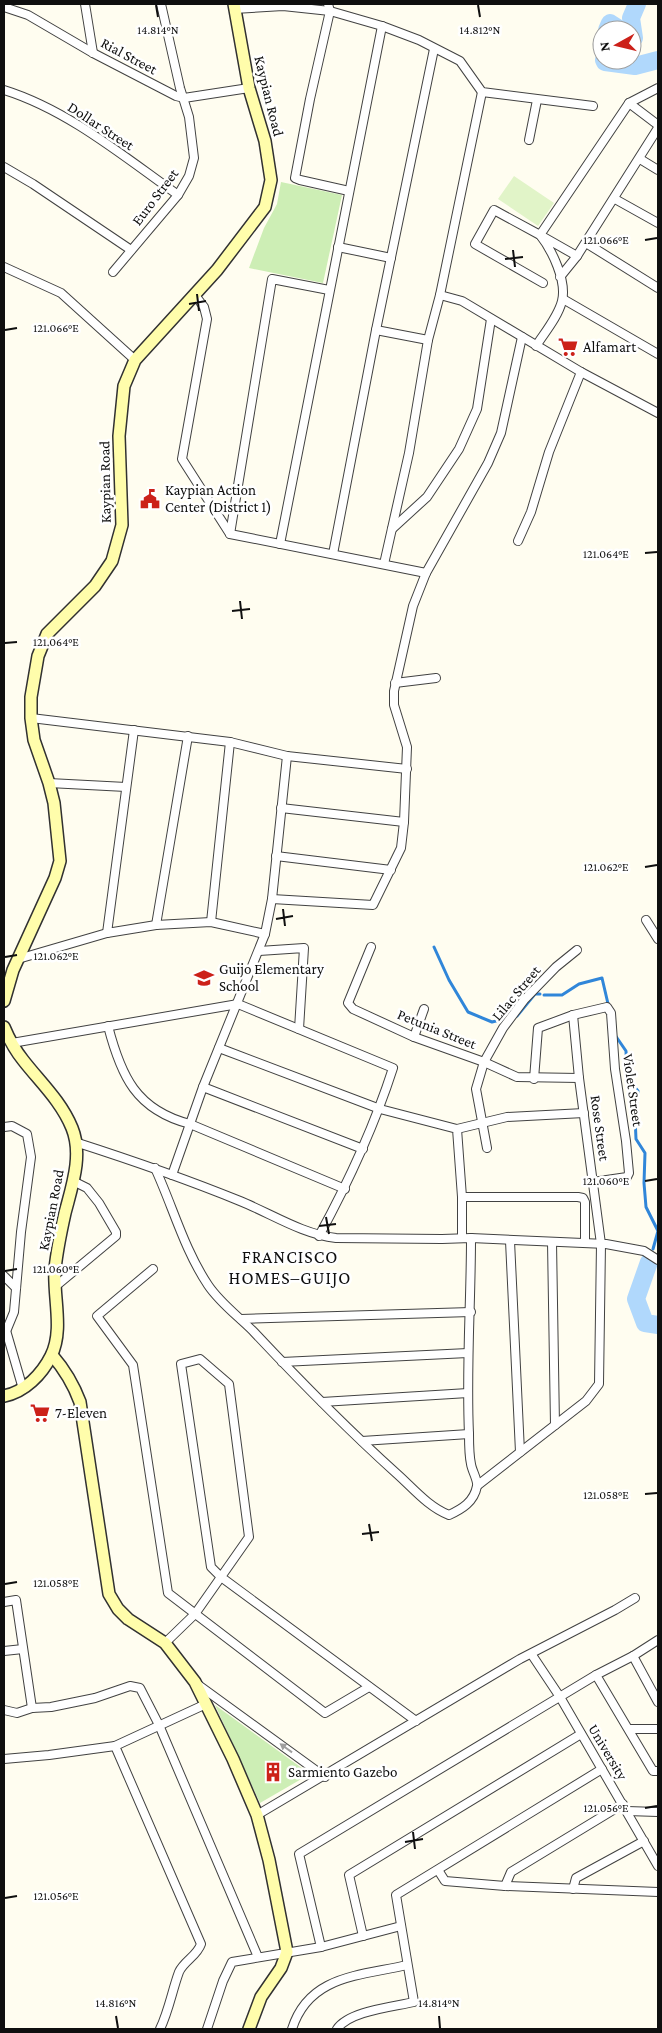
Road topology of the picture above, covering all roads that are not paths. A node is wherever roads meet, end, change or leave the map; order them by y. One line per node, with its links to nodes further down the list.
1 (85, 4): 8 (street)
2 (161, 4): 13 (street, Euro Street)
3 (234, 6): 5 (street); 9 (main road, Kaypian Road)
4 (4, 7): 8 (street, Rial Street)
5 (329, 8): 6 (street); 22 (street)
6 (382, 26): 7 (street); 22 (street)
7 (434, 49): 12 (street); 31 (street)
8 (93, 53): 13 (street, Rial Street)
9 (249, 88): 13 (street); 38 (main road, Kaypian Road)
10 (658, 88): 15 (street)
11 (4, 90): 23 (street, Dollar Street)
12 (482, 92): 14 (street); 39 (street)
13 (184, 98): 23 (street, Euro Street)
14 (537, 100): 16 (street); 18 (street)
15 (629, 103): 17 (street); 26 (street)
16 (593, 106)
17 (658, 127): 19 (street)
18 (529, 140)
19 (640, 159): 21 (street); 24 (street)
20 (4, 167): 29 (street)
21 (658, 170)
22 (349, 191): 28 (street)
23 (178, 194): 29 (street, Euro Street)
24 (615, 199): 25 (street); 27 (street)
25 (658, 223)
26 (540, 235): 30 (street); 34 (street); 35 (street)
27 (586, 243): 30 (street); 36 (street)
28 (338, 247): 31 (street); 37 (street)
29 (131, 250): 33 (street, Euro Street)
30 (577, 256): 34 (street)
31 (391, 258): 42 (street)
32 (4, 267): 47 (street)
33 (113, 272)
34 (560, 277): 40 (street)
35 (543, 283)
36 (658, 288)
37 (329, 290): 51 (street); 53 (street)
38 (194, 294): 47 (main road, Kaypian Road); 51 (street)
39 (440, 295): 41 (street); 44 (street)
40 (563, 299): 45 (street); 46 (street)
41 (491, 319): 43 (street); 50 (street)
42 (376, 330): 44 (street); 54 (street)
43 (522, 337): 45 (street); 56 (street)
44 (428, 340): 50 (street)
45 (536, 346): 48 (street)
46 (658, 354)
47 (135, 360): 59 (main road, Kaypian Road)
48 (581, 372): 49 (street); 52 (street)
49 (658, 413)
50 (392, 530): 55 (street)
51 (230, 534): 53 (street)
52 (518, 541)
53 (280, 544): 54 (street)
54 (333, 554): 55 (street)
55 (384, 564): 56 (street)
56 (426, 574): 58 (street)
57 (436, 678): 58 (street)
58 (395, 682): 64 (street)
59 (31, 718): 60 (street); 65 (main road, Kaypian Road)
60 (134, 730): 61 (street); 66 (street)
61 (188, 736): 62 (street); 74 (street)
62 (230, 742): 63 (street); 73 (street)
63 (287, 756): 64 (street); 67 (street)
64 (406, 769): 68 (street)
65 (49, 783): 66 (street); 81 (main road, Kaypian Road)
66 (126, 787): 75 (street)
67 (281, 808): 68 (street); 69 (street)
68 (404, 822): 70 (street)
69 (276, 856): 70 (street); 71 (street)
70 (391, 870): 71 (street)
71 (272, 899): 76 (street)
72 (646, 920): 77 (street)
73 (211, 922): 74 (street); 76 (street)
74 (156, 925): 75 (street)
75 (107, 933): 81 (street)
76 (264, 934): 80 (street)
77 (658, 939)
78 (371, 947): 89 (street, Petunia Street)
79 (577, 950): 92 (street, Lilac Street)
80 (259, 951): 83 (street); 88 (street)
81 (18, 959): 82 (main road, Kaypian Road)
82 (4, 1001)
83 (238, 1004): 86 (street); 88 (street); 91 (street)
84 (424, 1009): 89 (street)
85 (573, 1015): 93 (street, Rose Street); 94 (street); 108 (street, Violet Street)
86 (108, 1026): 90 (street); 99 (street)
87 (4, 1027): 90 (main road, Kaypian Road)
88 (299, 1029): 96 (street)
89 (414, 1037): 92 (street, Petunia Street)
90 (12, 1043): 102 (main road, Kaypian Road)
91 (219, 1048): 95 (street); 96 (street)
92 (484, 1062): 94 (street, Petunia Street); 98 (street, Lilac Street)
93 (579, 1078): 94 (street, Petunia Street); 97 (street, Rose Street)
94 (534, 1079)
95 (203, 1088): 99 (street); 104 (street)
96 (380, 1109): 101 (street); 104 (street)
97 (584, 1113): 98 (street); 108 (street, Rose Street)
98 (483, 1122): 101 (street); 103 (street, Lilac Street)
99 (190, 1124): 106 (street); 109 (street)
100 (4, 1127): 122 (street)
101 (457, 1129): 110 (street)
102 (75, 1142): 105 (street); 107 (main road, Kaypian Road)
103 (487, 1148)
104 (363, 1149): 109 (street)
105 (155, 1168): 106 (street); 124 (street)
106 (172, 1176): 111 (street)
107 (73, 1181): 121 (main road, Kaypian Road); 121 (street)
108 (593, 1182): 117 (street, Rose Street)
109 (345, 1189): 111 (street)
110 (462, 1197): 112 (street); 116 (street)
111 (319, 1236): 112 (street)
112 (462, 1238): 113 (street)
113 (471, 1238): 114 (street); 123 (street)
114 (510, 1241): 115 (street); 136 (street)
115 (552, 1242): 116 (street); 133 (street)
116 (585, 1243): 117 (street)
117 (601, 1244): 118 (street); 133 (street, Rose Street)
118 (658, 1260)
119 (153, 1269): 141 (street)
120 (4, 1276): 122 (street)
121 (56, 1286): 127 (main road, Kaypian Road)
122 (16, 1288): 125 (street)
123 (471, 1312): 124 (street); 126 (street)
124 (241, 1319): 128 (street)
125 (5, 1327): 129 (street)
126 (468, 1353): 128 (street); 130 (street)
127 (52, 1355): 129 (main road, Kaypian Road); 143 (main road)
128 (282, 1362): 132 (street)
129 (23, 1388): 131 (main road, Kaypian Road)
130 (468, 1393): 132 (street); 134 (street)
131 (4, 1396)
132 (322, 1402): 135 (street)
133 (555, 1425): 136 (street, Rose Street)
134 (469, 1434): 135 (street); 137 (street)
135 (362, 1441): 137 (street)
136 (520, 1452): 137 (street, Rose Street)
137 (478, 1485)
138 (221, 1577): 138 (street); 141 (street); 150 (street)
139 (635, 1598): 146 (street)
140 (4, 1602): 144 (street)
141 (195, 1614): 143 (street); 150 (street)
142 (658, 1640): 147 (street)
143 (165, 1643): 149 (main road)
144 (23, 1649): 145 (street); 154 (street)
145 (4, 1651)
146 (532, 1655): 151 (street, University); 156 (street)
147 (633, 1656): 148 (street); 152 (street)
148 (596, 1675): 151 (street); 158 (street)
149 (195, 1682): 153 (main road); 165 (street, one-way to 149)
150 (369, 1687): 156 (street)
151 (560, 1697): 160 (street, University); 178 (street)
152 (658, 1702)
153 (206, 1704): 157 (street); 168 (main road)
154 (32, 1708): 155 (street); 157 (street)
155 (4, 1710)
156 (416, 1721): 165 (street)
157 (159, 1725): 161 (street); 180 (street)
158 (629, 1729): 159 (street); 164 (street)
159 (658, 1729)
160 (581, 1734): 163 (street, University); 177 (street)
161 (115, 1746): 162 (street); 182 (street)
162 (4, 1759)
163 (602, 1769): 166 (street, University); 172 (street)
164 (658, 1771)
165 (325, 1777): 168 (street)
166 (625, 1807): 167 (street); 169 (street, University); 173 (street)
167 (658, 1812)
168 (258, 1815): 179 (main road)
169 (644, 1840): 170 (street, University); 174 (street)
170 (654, 1852): 171 (street, University)
171 (658, 1866)
172 (438, 1870): 173 (street); 176 (street)
173 (505, 1886): 174 (street)
174 (573, 1889): 175 (street)
175 (658, 1892)
176 (402, 1926): 177 (street); 181 (street)
177 (362, 1936): 178 (street)
178 (321, 1947): 179 (street)
179 (287, 1952): 180 (street); 184 (main road)
180 (258, 1957): 183 (street)
181 (407, 1966): 185 (street); 186 (street)
182 (160, 2029)
183 (208, 2029)
184 (249, 2029)
185 (292, 2029)
186 (337, 2029)

